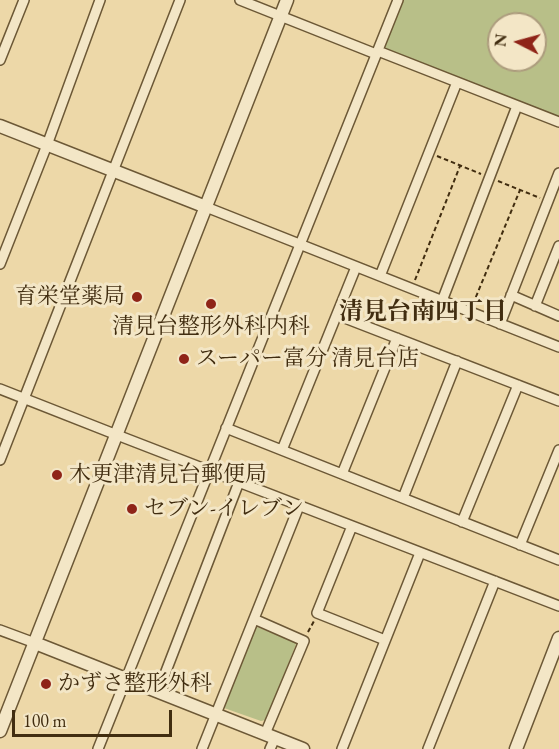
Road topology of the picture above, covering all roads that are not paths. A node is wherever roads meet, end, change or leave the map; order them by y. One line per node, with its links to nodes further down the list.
1 (24, 0): 9 (street)
2 (100, 0): 14 (street)
3 (180, 0): 15 (street)
4 (240, 0): 7 (street)
5 (287, 0): 7 (street)
6 (398, 0): 8 (street)
7 (280, 17): 8 (street); 18 (street)
8 (377, 52): 10 (street); 19 (street)
9 (0, 60)
10 (457, 82): 11 (street); 24 (street)
11 (517, 106): 12 (street); 26 (street)
12 (559, 122)
13 (0, 126): 14 (street)
14 (47, 145): 15 (street); 20 (street)
15 (113, 171): 18 (street); 36 (street)
16 (559, 173): 17 (street)
17 (553, 197): 25 (street)
18 (206, 207): 19 (street); 39 (street)
19 (300, 244): 23 (street); 38 (street)
20 (4, 245): 22 (street)
21 (559, 246): 27 (street)
22 (0, 264)
23 (356, 267): 24 (street); 28 (street)
24 (380, 276): 26 (street)
25 (511, 295): 27 (street); 30 (street)
26 (442, 301): 30 (street)
27 (535, 306): 29 (street)
28 (337, 315): 31 (street); 40 (street)
29 (559, 316)
30 (500, 324): 32 (street)
31 (397, 338): 33 (street); 44 (street)
32 (559, 347)
33 (457, 361): 34 (street); 46 (street)
34 (518, 385): 37 (street); 48 (street)
35 (0, 389): 36 (street)
36 (24, 398): 39 (street); 42 (street)
37 (559, 401)
38 (226, 428): 40 (street); 43 (street)
39 (117, 435): 43 (street); 59 (street)
40 (282, 450): 44 (street)
41 (559, 450): 50 (street)
42 (0, 460)
43 (208, 471): 45 (street); 60 (street)
44 (342, 474): 46 (street)
45 (239, 482): 47 (street); 61 (street)
46 (403, 498): 48 (street)
47 (299, 506): 49 (street); 55 (street)
48 (462, 522): 50 (street)
49 (352, 526): 51 (street); 58 (street)
50 (520, 544): 52 (street)
51 (420, 553): 53 (street); 58 (street)
52 (559, 560)
53 (495, 581): 54 (street); 69 (street)
54 (559, 606)
55 (254, 619): 62 (street); 64 (street)
56 (0, 630): 59 (street)
57 (559, 638): 70 (street)
58 (385, 640): 68 (street)
59 (34, 643): 60 (street); 63 (street)
60 (125, 679): 61 (street); 65 (street)
61 (158, 692): 62 (street)
62 (216, 715): 64 (street); 66 (street)
63 (0, 731)
64 (270, 740): 67 (street)
65 (98, 749)
66 (202, 749)
67 (303, 749)
68 (342, 749)
69 (428, 749)
70 (516, 749)

